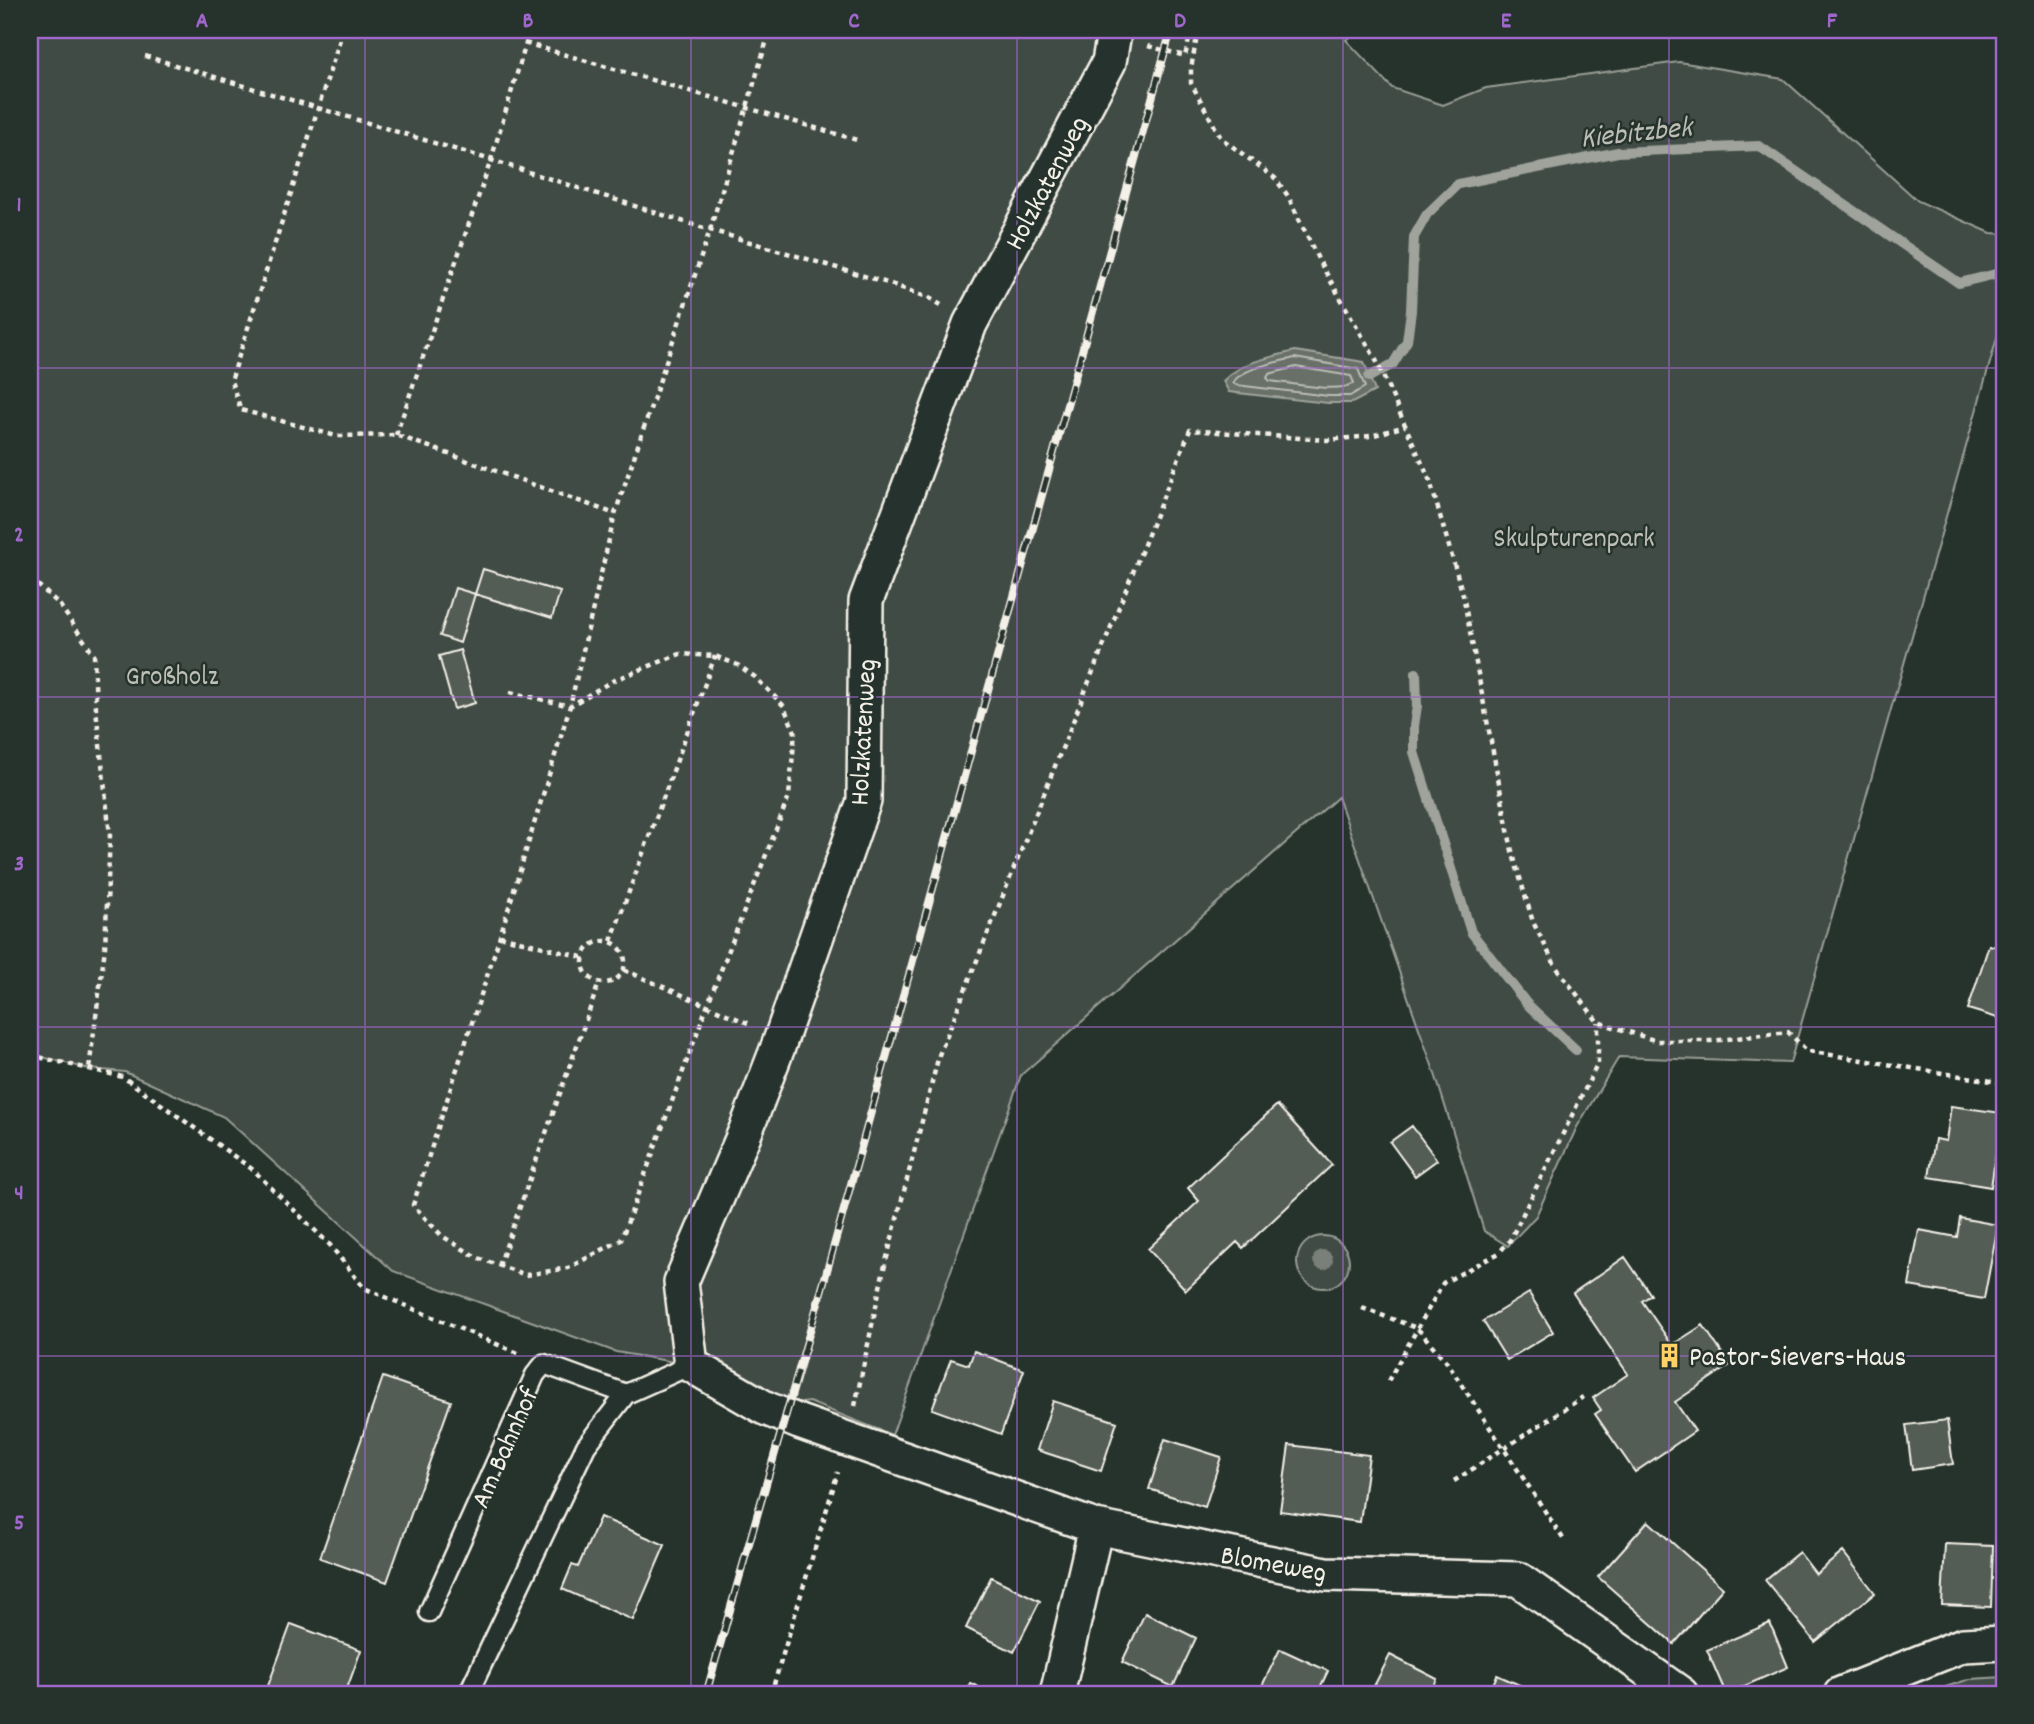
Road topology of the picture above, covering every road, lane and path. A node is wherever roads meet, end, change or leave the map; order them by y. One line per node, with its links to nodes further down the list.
1 (343, 30): 9 (path)
2 (530, 30): 6 (path)
3 (770, 30): 8 (path)
4 (1110, 30): 13 (street, Holzkatenweg)
5 (1147, 38): 14 (path)
6 (525, 43): 8 (path); 11 (path)
7 (145, 56): 9 (path)
8 (746, 107): 10 (path); 12 (path)
9 (318, 108): 11 (path); 15 (path)
10 (856, 140)
11 (491, 160): 12 (path); 15 (path)
12 (710, 230): 13 (path); 16 (path)
13 (971, 324): 28 (street, Holzkatenweg)
14 (1405, 426): 27 (path); 40 (path)
15 (396, 435): 16 (path)
16 (615, 514): 20 (path)
17 (30, 578): 30 (path)
18 (715, 656): 20 (path); 22 (path); 26 (path)
19 (510, 692): 20 (path)
20 (570, 706): 21 (path)
21 (500, 936): 23 (path); 32 (path)
22 (611, 941): 23 (path); 24 (path)
23 (582, 957): 25 (path)
24 (624, 970): 25 (path); 26 (path)
25 (599, 983): 32 (path)
26 (707, 1006): 28 (path); 32 (path)
27 (1598, 1022): 31 (path); 34 (path)
28 (778, 1047): 36 (street, Holzkatenweg)
29 (30, 1055): 30 (path)
30 (89, 1069): 35 (path)
31 (2004, 1083)
32 (499, 1266)
33 (1362, 1308): 34 (path)
34 (1418, 1328): 37 (path); 41 (path)
35 (544, 1364): 38 (lane, Am Bahnhof); 45 (lane, Am Bahnhof)
36 (691, 1365): 38 (lane); 40 (street)
37 (1388, 1381)
38 (626, 1394): 47 (lane)
39 (1583, 1397): 41 (path)
40 (848, 1439): 43 (street, Blomeweg); 48 (path)
41 (1505, 1448): 42 (path); 44 (path)
42 (1454, 1481)
43 (1096, 1527): 49 (street); 50 (street, Blomeweg)
44 (1564, 1540)
45 (429, 1612)
46 (2004, 1643): 51 (street)
47 (468, 1694)
48 (771, 1694)
49 (1057, 1694)
50 (1681, 1694)
51 (1841, 1694)

